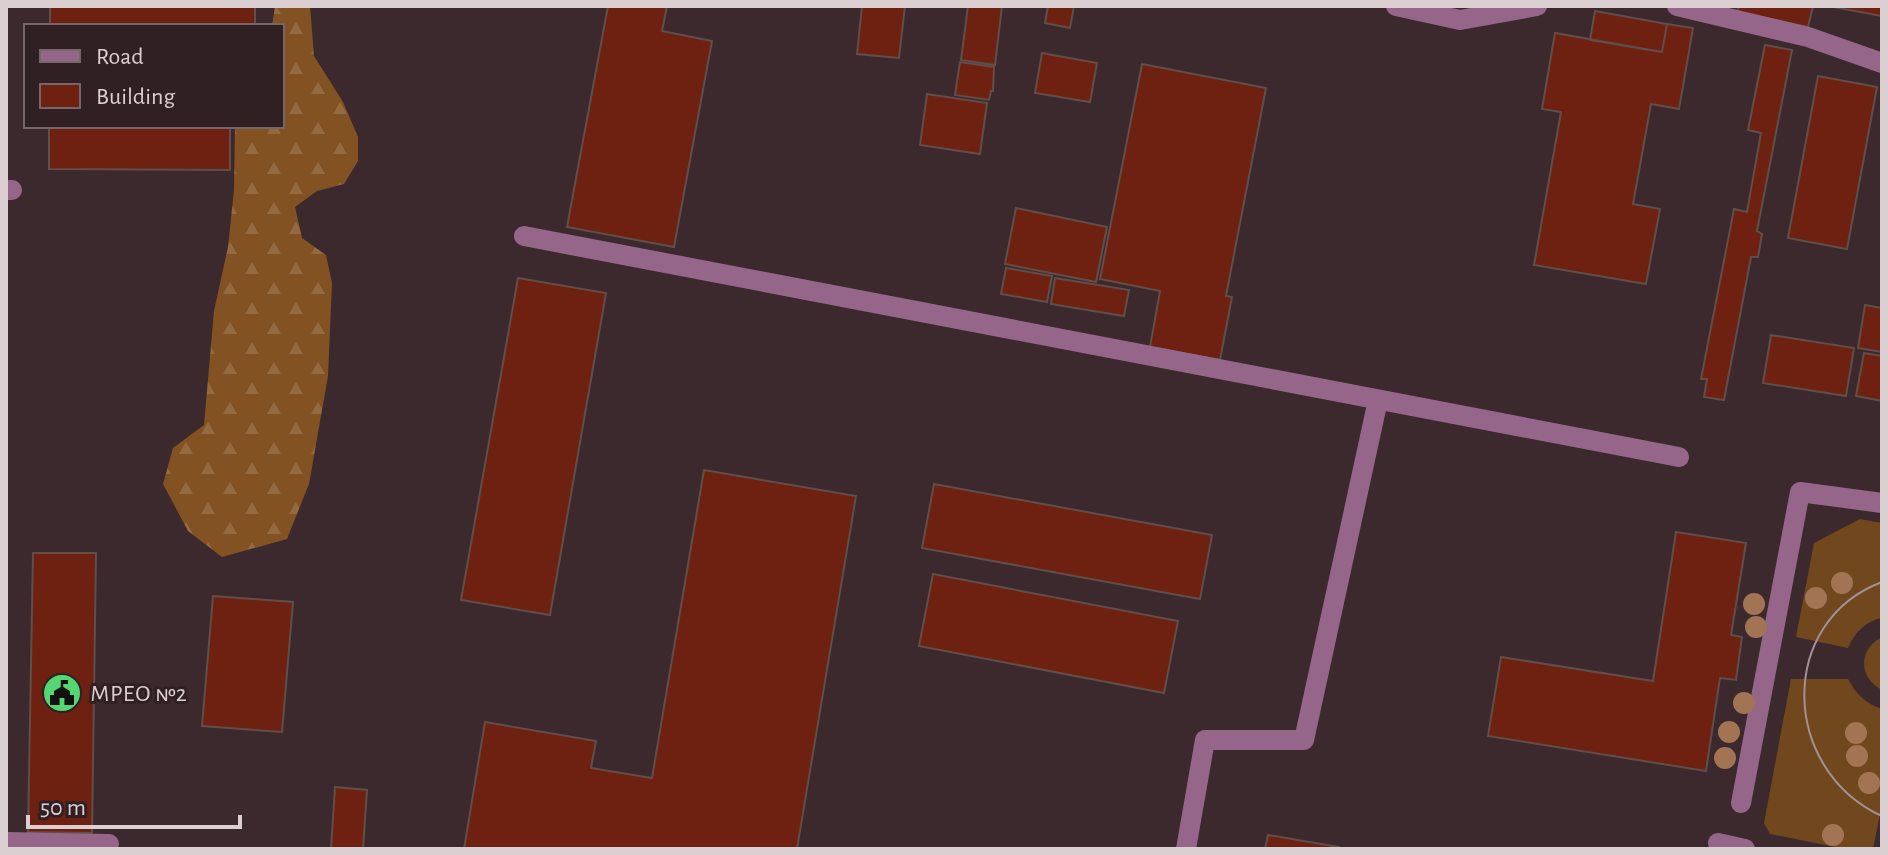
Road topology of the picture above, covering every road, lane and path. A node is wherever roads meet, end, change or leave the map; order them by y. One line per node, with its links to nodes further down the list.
1 (1396, 6): 2 (lane)
2 (1537, 6)
3 (1677, 6): 4 (lane)
4 (1882, 63)
5 (524, 236): 6 (lane)
6 (1378, 400): 7 (lane); 13 (lane)
7 (1679, 457)
8 (1882, 503): 9 (lane)
9 (1741, 803)
10 (6, 842): 12 (lane)
11 (1718, 843): 14 (lane)
12 (109, 844)
13 (1186, 849)
14 (1745, 849)

